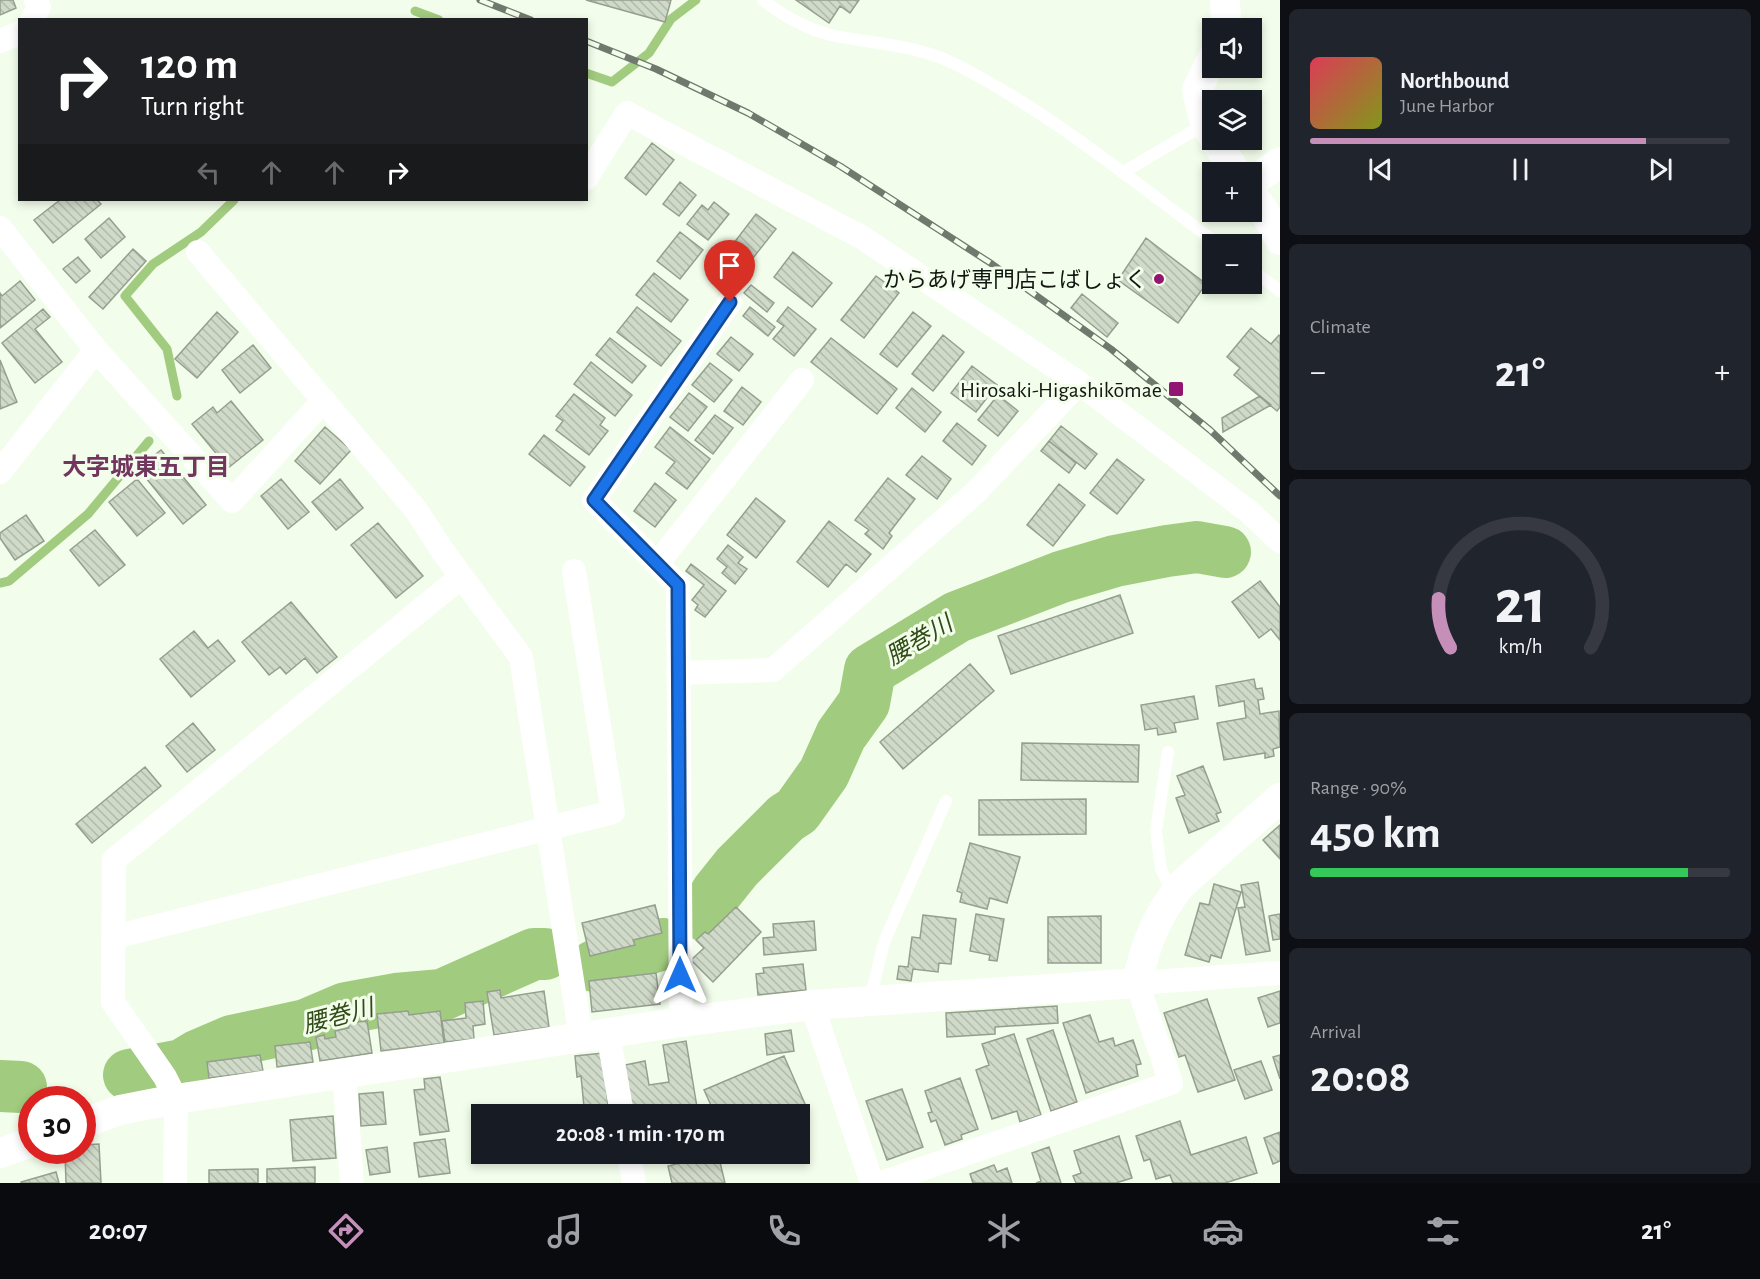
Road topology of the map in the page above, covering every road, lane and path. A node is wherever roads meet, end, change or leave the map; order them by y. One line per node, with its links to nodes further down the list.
1 (36, 0): 4 (street)
2 (762, 0): 12 (lane)
3 (1225, 0): 5 (street)
4 (33, 18)
5 (1226, 18)
6 (18, 34): 7 (street)
7 (0, 41)
8 (1203, 78): 9 (street)
9 (1202, 105)
10 (1202, 137): 12 (lane)
11 (1280, 162): 14 (street)
12 (1122, 173): 17 (lane)
13 (588, 175): 25 (street)
14 (1262, 175)
15 (1262, 208): 18 (street)
16 (0, 228): 23 (street)
17 (1204, 234)
18 (1280, 240)
19 (198, 252): 26 (street)
20 (1262, 277): 21 (lane)
21 (1280, 291)
22 (730, 302): 29 (street)
23 (96, 350): 26 (street); 27 (street)
24 (802, 380): 29 (street)
25 (1079, 383): 28 (street); 32 (street)
26 (324, 400): 31 (street)
27 (0, 472)
28 (1280, 541)
29 (657, 564): 32 (street)
30 (574, 571): 36 (street)
31 (461, 577): 36 (street); 38 (street)
32 (678, 673): 43 (street)
33 (1168, 752): 37 (lane)
34 (1280, 798): 37 (street)
35 (946, 801): 41 (lane)
36 (548, 828): 38 (street); 44 (street)
37 (1173, 895): 40 (street)
38 (114, 937): 46 (street)
39 (1280, 973): 40 (street)
40 (1137, 983): 41 (street); 56 (street)
41 (870, 1001): 42 (street)
42 (812, 1005): 43 (street); 55 (street)
43 (681, 1022): 44 (street)
44 (594, 1035): 45 (street); 47 (street)
45 (344, 1073): 46 (street); 53 (street)
46 (164, 1078): 48 (street); 52 (street)
47 (618, 1104)
48 (96, 1119)
49 (18, 1147): 50 (street)
50 (0, 1153)
51 (631, 1164): 54 (street)
52 (174, 1183)
53 (352, 1183)
54 (634, 1183)
55 (872, 1183)
56 (881, 1183)

